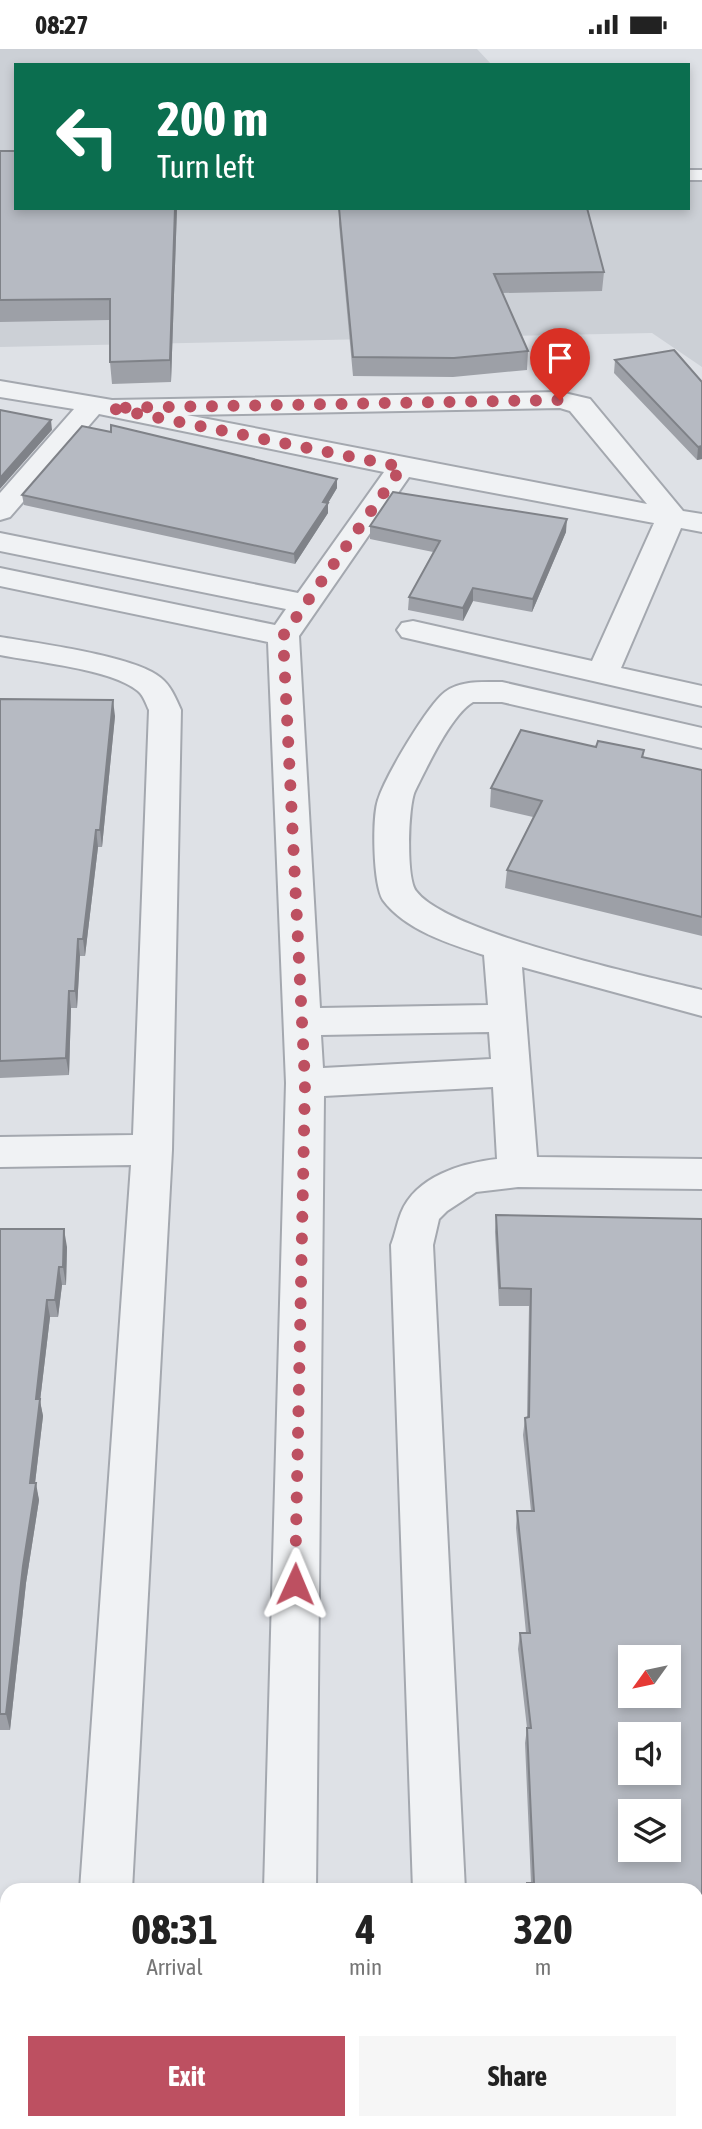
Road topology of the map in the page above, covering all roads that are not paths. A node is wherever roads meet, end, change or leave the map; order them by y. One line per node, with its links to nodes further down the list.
1 (0, 389): 2 (street)
2 (101, 406): 3 (street); 4 (street); 5 (street)
3 (402, 467): 5 (street); 9 (street)
4 (0, 511)
5 (672, 516): 6 (street); 13 (street)
6 (702, 523)
7 (0, 542): 9 (street)
8 (0, 577): 11 (street)
9 (305, 604): 11 (street)
10 (414, 630): 13 (street)
11 (283, 636): 19 (street)
12 (0, 646): 22 (street)
13 (601, 674): 14 (street)
14 (702, 696)
15 (702, 738): 16 (street)
16 (502, 948): 17 (street); 18 (street)
17 (702, 1003)
18 (507, 1018): 19 (street); 20 (street)
19 (302, 1022): 21 (street)
20 (510, 1072): 21 (street); 24 (street)
21 (305, 1083): 27 (street)
22 (152, 1150): 23 (street); 26 (street)
23 (0, 1152)
24 (518, 1172): 25 (street); 28 (street)
25 (702, 1174)
26 (106, 1883)
27 (290, 1883)
28 (439, 1883)

